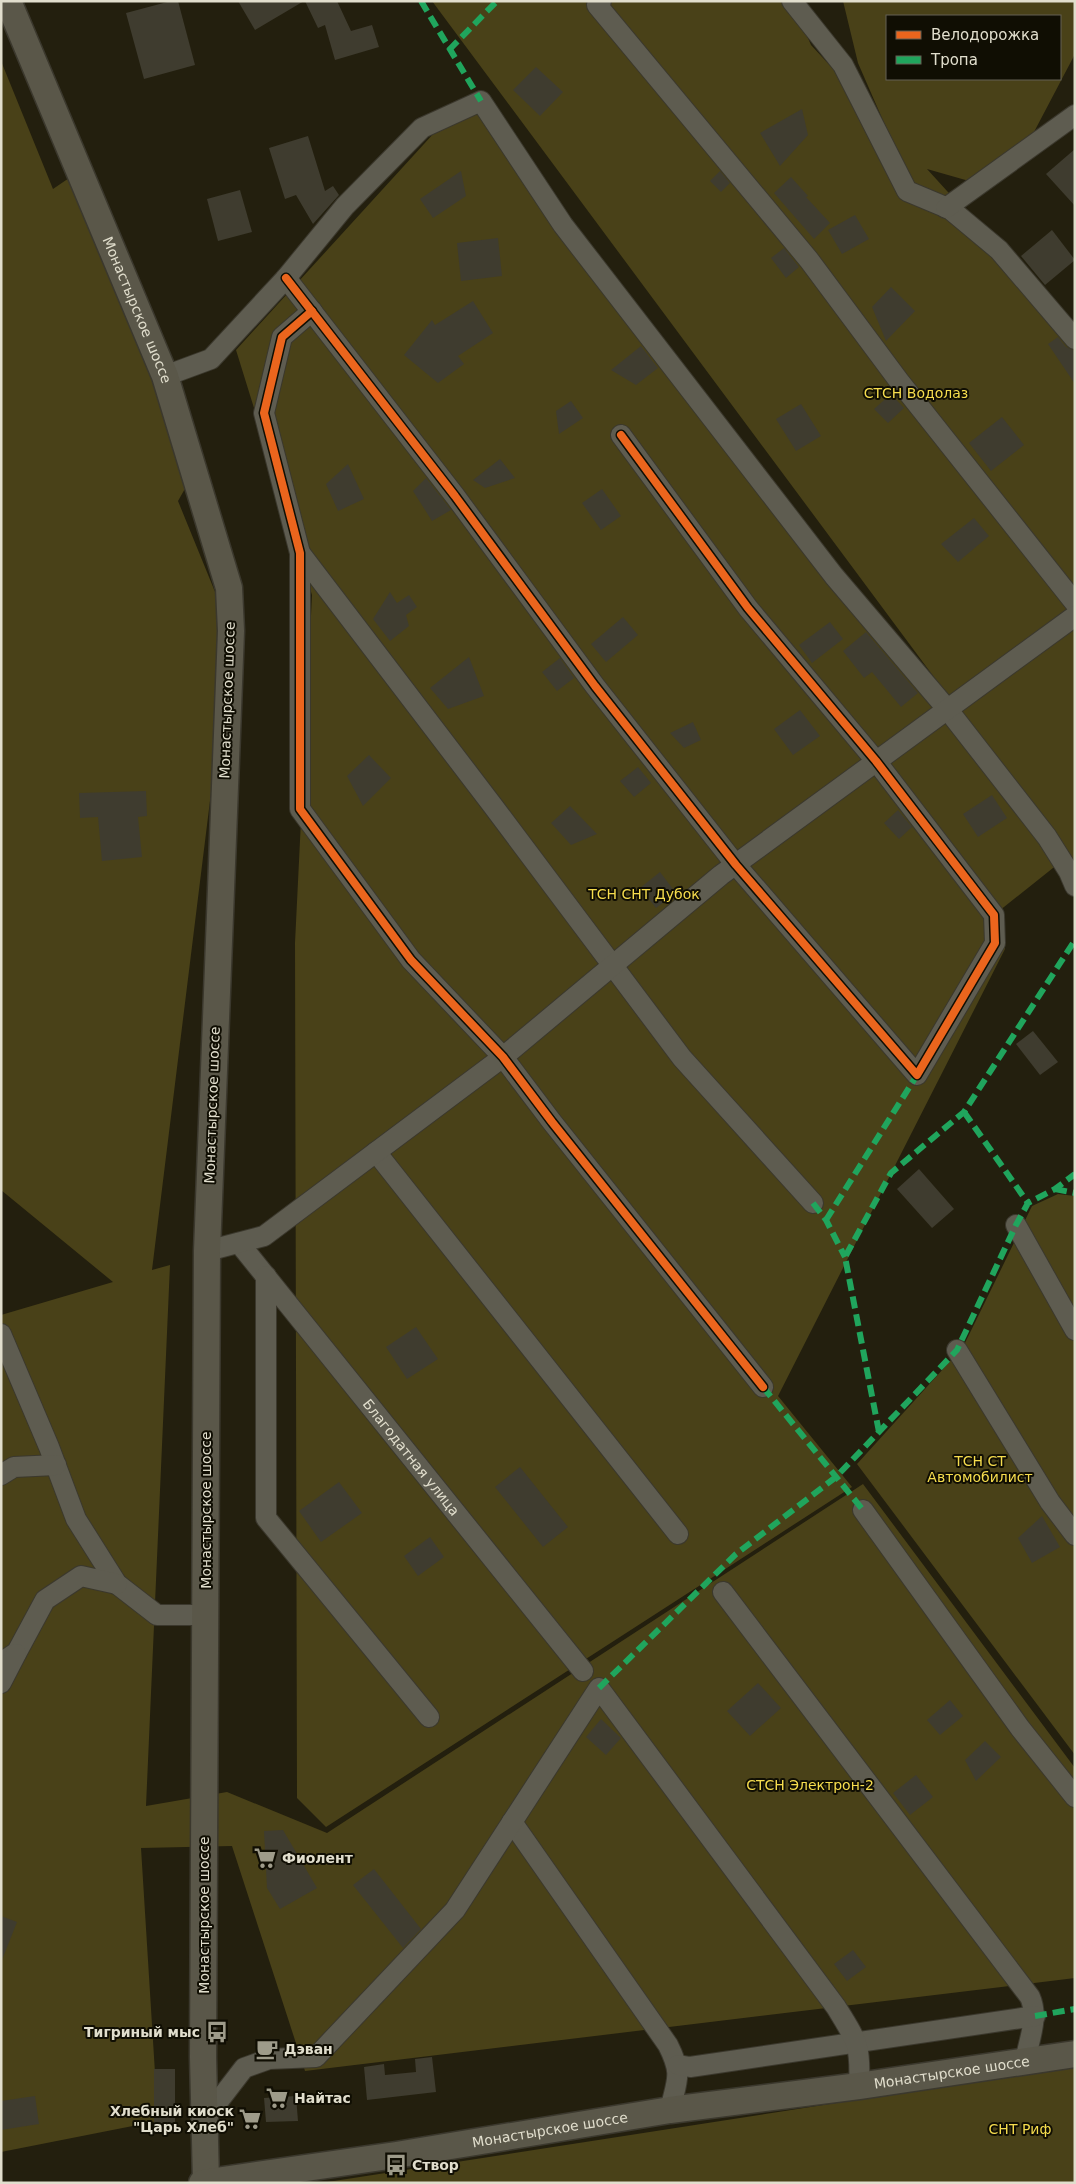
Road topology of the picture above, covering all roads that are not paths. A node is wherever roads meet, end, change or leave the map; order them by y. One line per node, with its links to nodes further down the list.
1 (8, 1): 9 (main road, Монастырское шоссе)
2 (601, 1): 12 (street)
3 (792, 1): 5 (street)
4 (1075, 115): 5 (street)
5 (946, 208): 8 (street)
6 (286, 278): 7 (street); 9 (street); 14 (street)
7 (312, 312): 11 (street); 16 (street)
8 (1075, 339)
9 (165, 376): 24 (main road, Монастырское шоссе)
10 (621, 435): 15 (street)
11 (300, 553): 18 (street); 19 (street)
12 (1075, 602)
13 (1075, 616): 14 (street)
14 (948, 710): 15 (street); 17 (street)
15 (876, 761): 16 (street); 16 (street)
16 (736, 865): 18 (street)
17 (1075, 886)
18 (612, 966): 19 (street); 21 (street)
19 (504, 1056): 20 (street); 29 (street)
20 (376, 1152): 23 (street); 33 (street)
21 (813, 1203)
22 (1016, 1225): 26 (street)
23 (239, 1243): 24 (street); 25 (street, Благодатная улица)
24 (207, 1251): 37 (main road, Монастырское шоссе)
25 (266, 1276): 39 (street, Благодатная улица); 41 (street)
26 (1075, 1330)
27 (1, 1334): 30 (street)
28 (957, 1350): 34 (street)
29 (763, 1387)
30 (56, 1465): 31 (street); 35 (street)
31 (1, 1475)
32 (863, 1510): 42 (street)
33 (678, 1534)
34 (1075, 1535)
35 (117, 1584): 37 (street); 38 (street)
36 (723, 1592): 44 (street)
37 (205, 1615): 51 (main road, Монастырское шоссе)
38 (9, 1657): 40 (street)
39 (583, 1671)
40 (1, 1683)
41 (429, 1716)
42 (1075, 1798)
43 (512, 1822): 45 (street); 48 (street); 51 (street)
44 (1034, 2016): 45 (street); 47 (street)
45 (857, 2041): 48 (street); 49 (street)
46 (1075, 2054): 47 (main road, Монастырское шоссе)
47 (1025, 2061): 49 (main road, Монастырское шоссе)
48 (678, 2065): 50 (street)
49 (859, 2086): 50 (main road, Монастырское шоссе)
50 (670, 2110): 52 (main road, Монастырское шоссе)
51 (204, 2120): 53 (main road, Монастырское шоссе)
52 (261, 2178): 53 (main road, Монастырское шоссе)
53 (206, 2182): 54 (main road)
54 (202, 2183)

